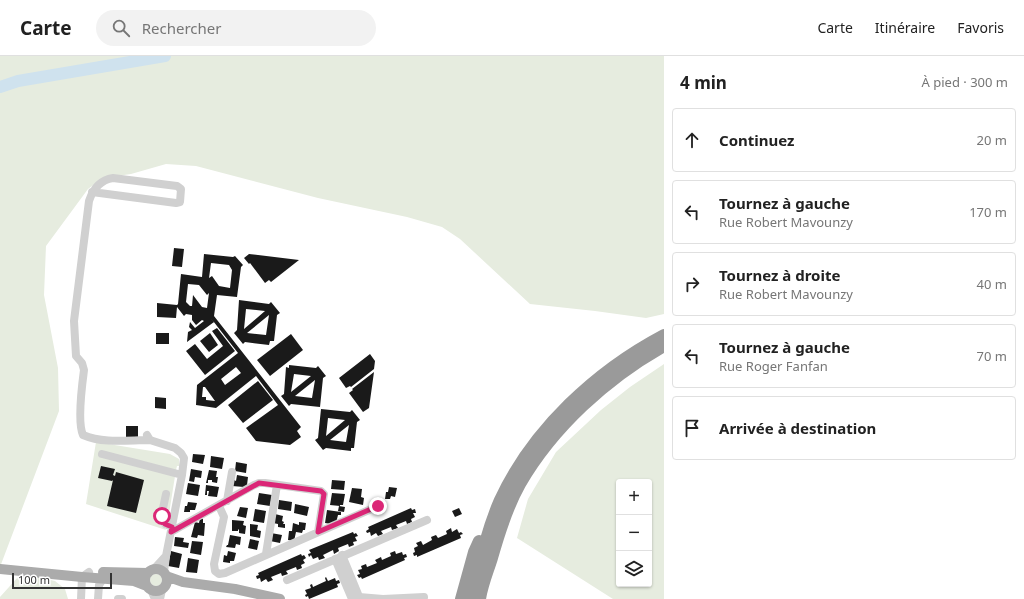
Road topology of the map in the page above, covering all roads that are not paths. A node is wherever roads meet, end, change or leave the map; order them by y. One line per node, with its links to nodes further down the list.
1 (92, 192): 1 (street); 6 (street)
2 (664, 335): 12 (highway)
3 (664, 346): 35 (highway)
4 (102, 454): 6 (street)
5 (232, 472): 9 (street)
6 (182, 475): 14 (street)
7 (277, 485): 9 (street); 15 (street); 16 (street)
8 (166, 494): 14 (street)
9 (227, 501): 11 (street)
10 (380, 502): 15 (street)
11 (219, 506): 14 (street); 16 (street)
12 (494, 516): 33 (highway); 34 (highway)
13 (427, 520): 17 (street)
14 (172, 529): 19 (street)
15 (318, 532): 16 (street)
16 (266, 554)
17 (339, 557): 22 (street); 26 (street)
18 (0, 569): 20 (main road)
19 (158, 572): 20 (main road); 23 (main road); 24 (main road); 25 (main road)
20 (85, 575): 21 (main road); 28 (street)
21 (103, 579): 24 (main road); 29 (street)
22 (287, 580)
23 (183, 582): 25 (main road); 32 (main road)
24 (151, 592): 25 (main road)
25 (162, 592)
26 (356, 597): 27 (street)
27 (424, 597)
28 (81, 599)
29 (98, 599)
30 (118, 599): 31 (street)
31 (122, 599)
32 (280, 599)
33 (461, 599)
34 (471, 599)
35 (480, 599)

